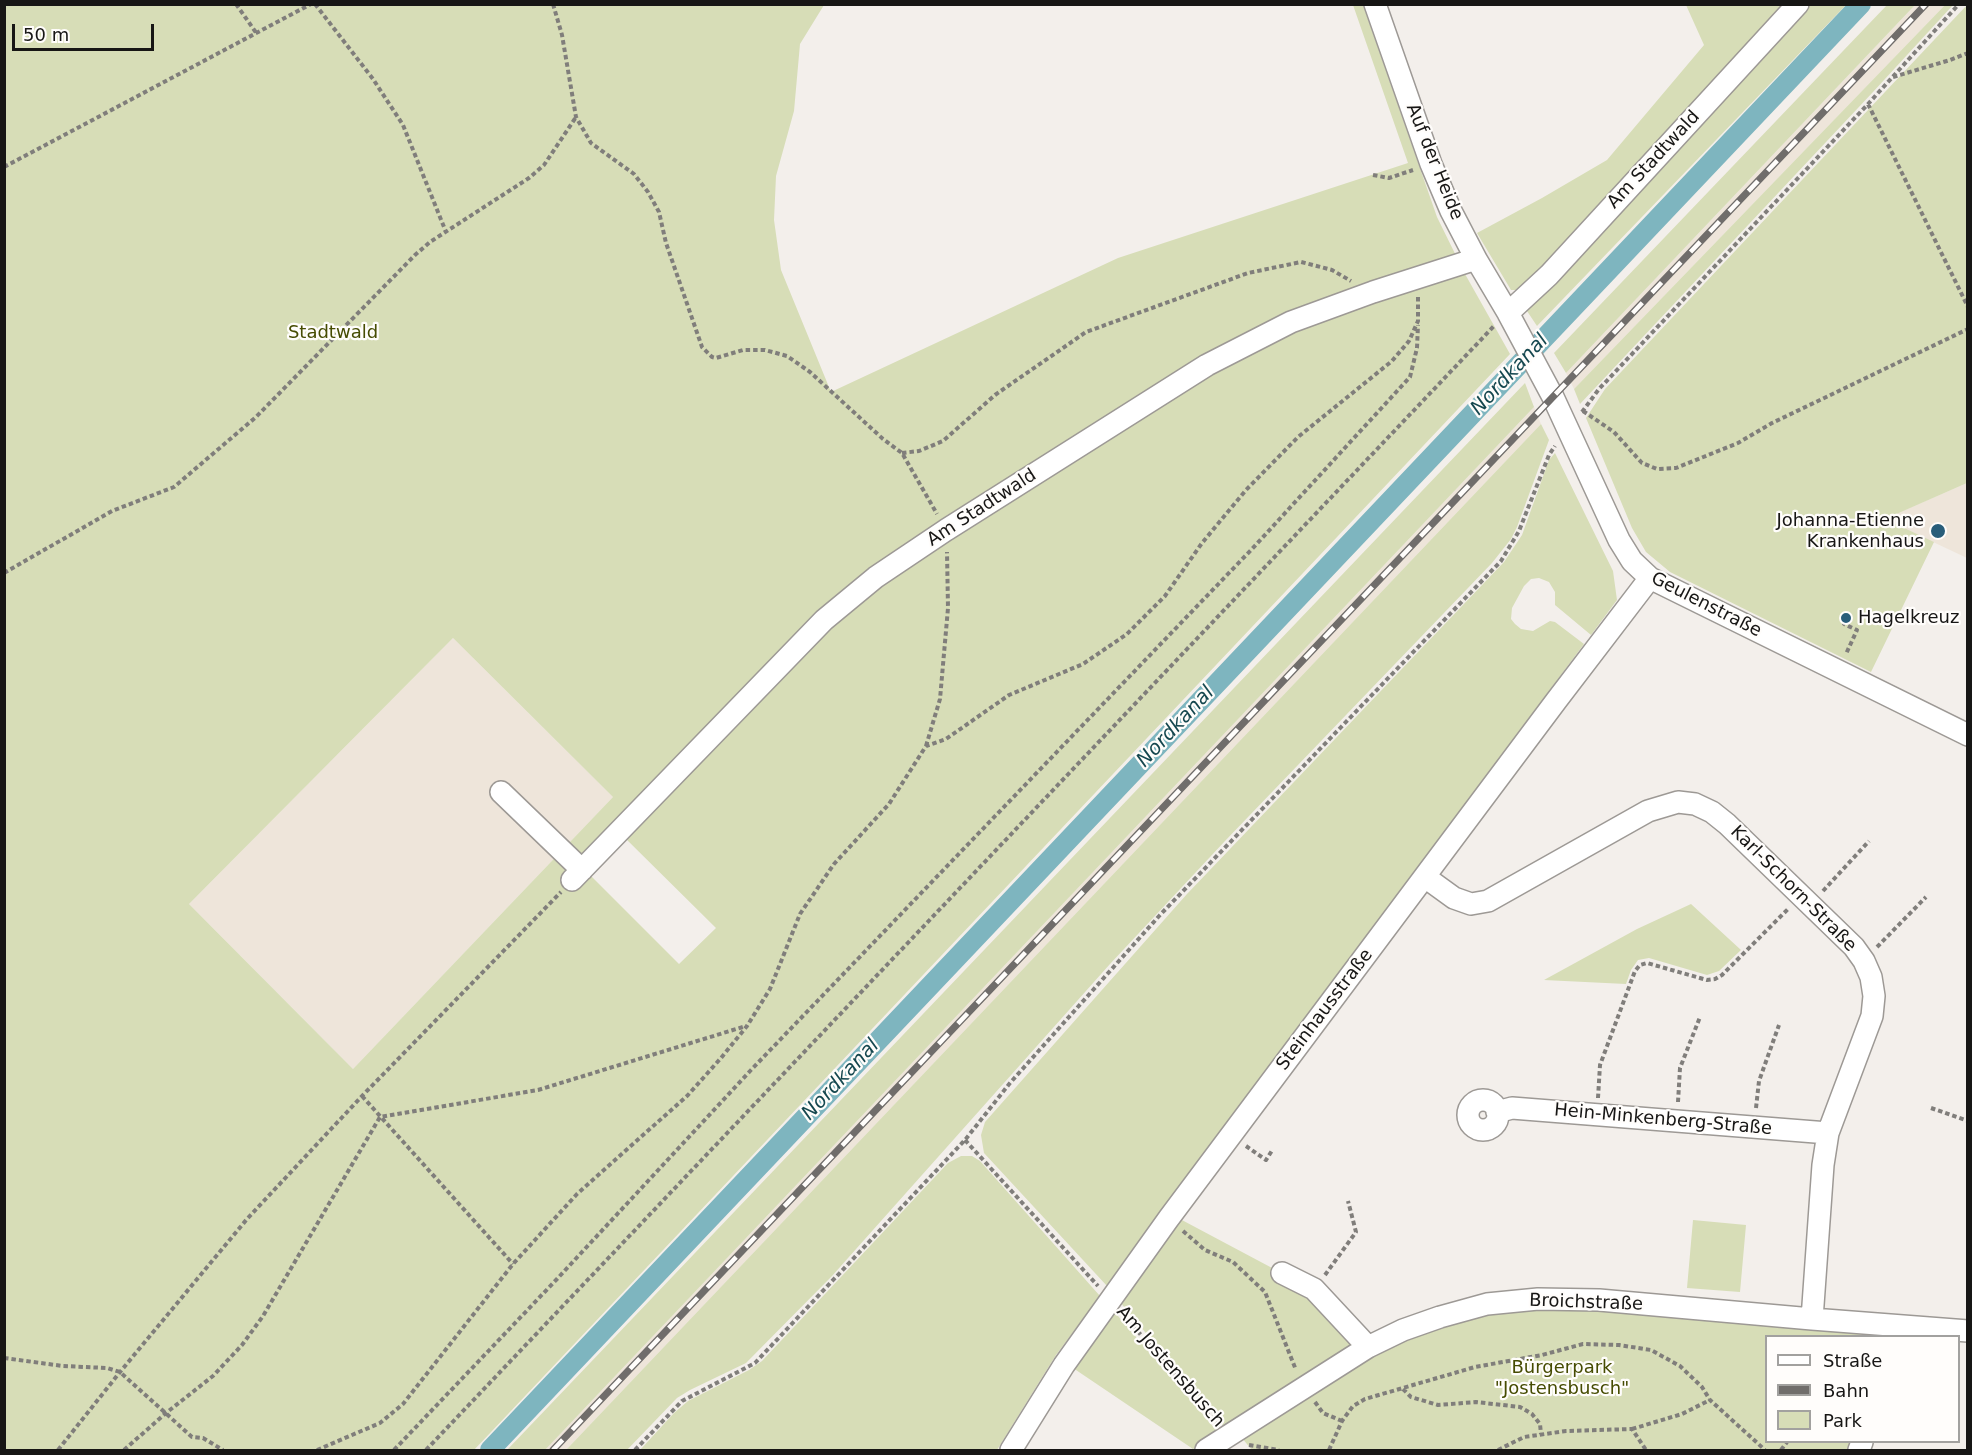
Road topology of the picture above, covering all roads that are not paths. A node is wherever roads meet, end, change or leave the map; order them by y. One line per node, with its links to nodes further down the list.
1 (1375, 4): 3 (street, Auf der Heide)
2 (1798, 4): 4 (street, Am Stadtwald)
3 (1476, 259): 4 (street, Auf der Heide); 7 (street, Am Stadtwald)
4 (1508, 313): 5 (street, Geulenstraße)
5 (1650, 578): 6 (street, Geulenstraße); 8 (street, Steinhausstraße)
6 (1968, 735)
7 (501, 792)
8 (1425, 877): 10 (street, Karl-Schorn-Straße); 16 (street, Steinhausstraße)
9 (1497, 1112): 10 (street, Hein-Minkenberg-Straße)
10 (1828, 1133): 12 (street, Karl-Schorn-Straße)
11 (1281, 1273): 15 (street)
12 (1812, 1319): 14 (street, Broichstraße); 15 (street, Broichstraße)
13 (1968, 1331): 14 (street, Broichstraße)
14 (1909, 1332)
15 (1368, 1347): 17 (street, Broichstraße)
16 (1011, 1450)
17 (1206, 1450)

